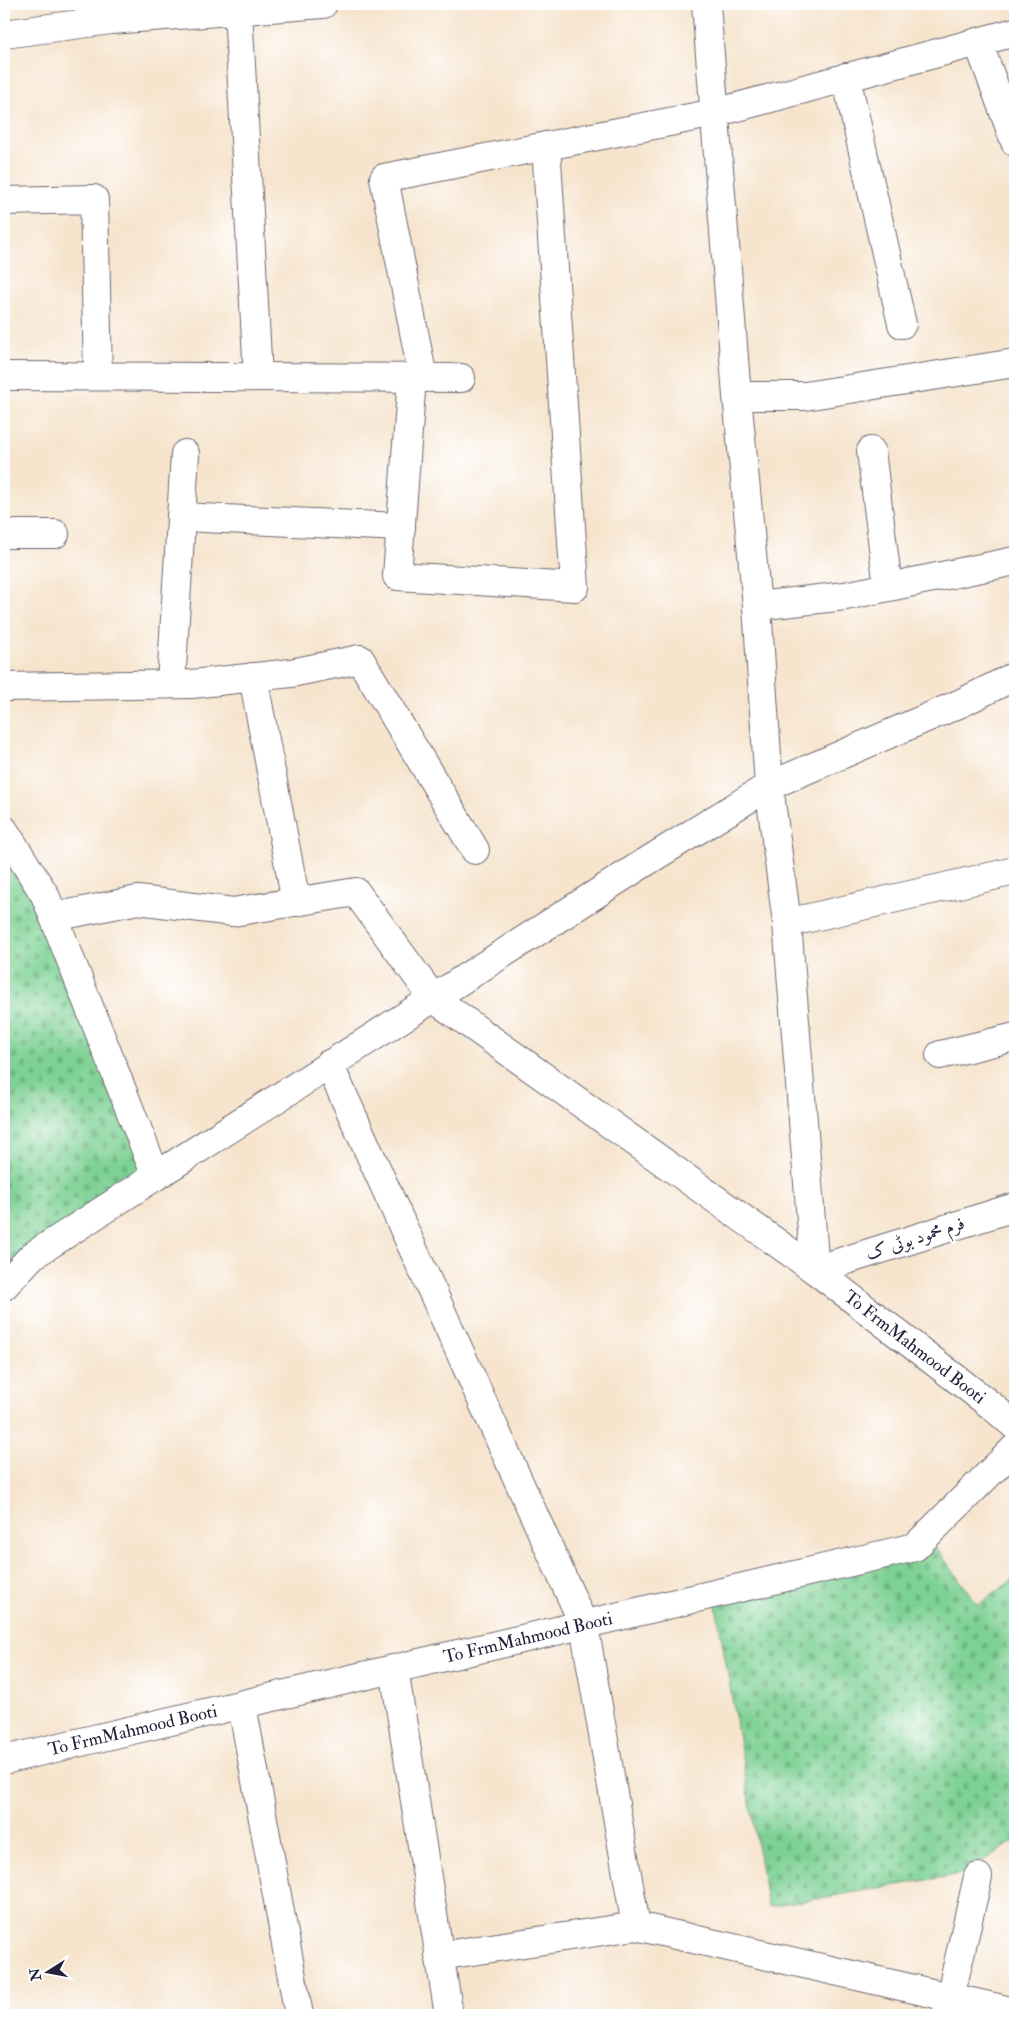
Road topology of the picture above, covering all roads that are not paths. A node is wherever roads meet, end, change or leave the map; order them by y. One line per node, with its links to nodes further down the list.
1 (323, 4): 3 (street)
2 (706, 4): 8 (street)
3 (238, 10): 5 (street); 16 (street)
4 (1015, 32): 6 (street)
5 (4, 34)
6 (978, 42): 7 (street); 9 (street)
7 (846, 77): 8 (street); 12 (street)
8 (715, 113): 10 (street); 19 (street)
9 (1015, 142)
10 (546, 146): 17 (street); 23 (street)
11 (4, 201): 15 (street)
12 (902, 324)
13 (1015, 363): 19 (street)
14 (4, 376): 15 (street)
15 (98, 376): 16 (street)
16 (258, 377): 17 (street)
17 (418, 378): 18 (street); 23 (street)
18 (461, 378)
19 (737, 396): 28 (street)
20 (871, 451): 27 (street)
21 (185, 454): 22 (street)
22 (181, 517): 23 (street); 31 (street)
23 (401, 528)
24 (4, 534): 25 (street)
25 (55, 534)
26 (1015, 561): 27 (street)
27 (888, 587): 28 (street)
28 (756, 606): 33 (street)
29 (1015, 676): 33 (street)
30 (252, 677): 31 (street); 35 (street); 37 (street)
31 (171, 684): 32 (street)
32 (4, 687)
33 (768, 786): 39 (street); 40 (street)
34 (4, 830): 38 (street)
35 (475, 850)
36 (1015, 870): 39 (street)
37 (296, 902): 38 (street); 40 (street, To FrmMahmood Booti)
38 (54, 918): 44 (street)
39 (787, 922): 46 (street)
40 (434, 998): 43 (street); 46 (street, To FrmMahmood Booti)
41 (1015, 1037): 42 (street)
42 (940, 1055)
43 (329, 1064): 44 (street); 51 (street)
44 (156, 1176): 47 (street)
45 (1015, 1207): 46 (street, فرم محمود بوٹی ک)
46 (815, 1270): 48 (street, To FrmMahmood Booti)
47 (4, 1286)
48 (1004, 1405): 49 (street, To FrmMahmood Booti)
49 (1015, 1426)
50 (1015, 1448): 51 (street, To FrmMahmood Booti)
51 (584, 1624): 52 (street, To FrmMahmood Booti); 56 (street)
52 (394, 1669): 53 (street, To FrmMahmood Booti); 57 (street)
53 (242, 1705): 54 (street, To FrmMahmood Booti); 60 (street)
54 (4, 1760)
55 (978, 1877): 58 (street)
56 (636, 1926): 57 (street); 58 (street)
57 (439, 1956): 61 (street)
58 (949, 2006): 59 (street)
59 (1015, 2012)
60 (299, 2015)
61 (448, 2015)

